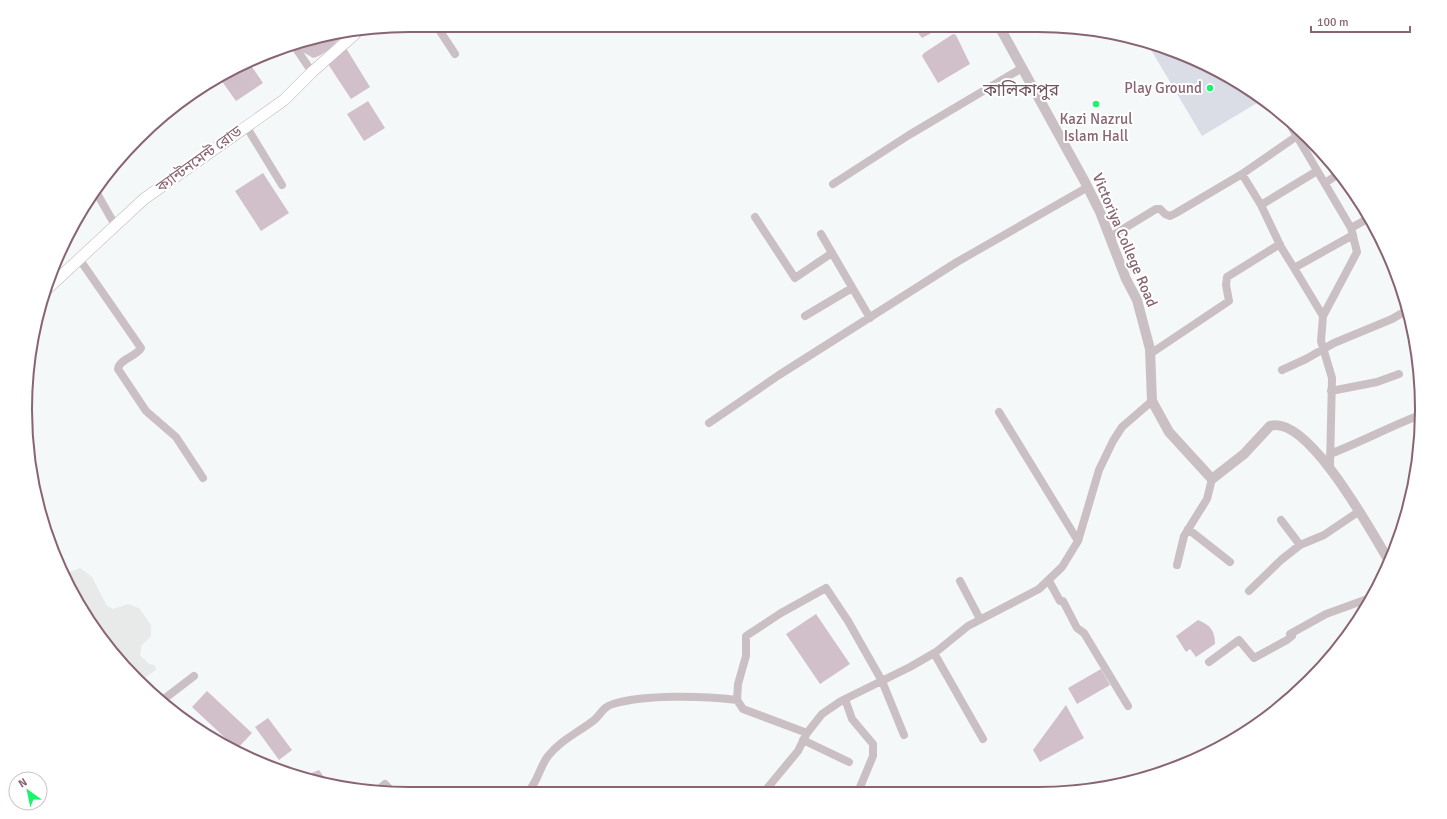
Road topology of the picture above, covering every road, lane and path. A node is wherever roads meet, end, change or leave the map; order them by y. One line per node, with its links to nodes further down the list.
1 (441, 32): 5 (street)
2 (1003, 32): 6 (street, Victoriya College Road)
3 (351, 36): 7 (main road, ক্যান্টনমেন্ট রোড)
4 (296, 50): 7 (street)
5 (455, 54)
6 (1022, 68): 14 (street); 16 (street, Victoriya College Road)
7 (312, 72): 8 (main road, ক্যান্টনমেন্ট রোড)
8 (246, 126): 15 (street); 21 (main road, ক্যান্টনমেন্ট রোড)
9 (1297, 136): 10 (street); 11 (street)
10 (1317, 171): 13 (street); 18 (street)
11 (1242, 174): 18 (street); 24 (street)
12 (1334, 177): 13 (street)
13 (1324, 183): 22 (street)
14 (834, 184)
15 (282, 185)
16 (1088, 188): 24 (street, Victoriya College Road); 34 (street)
17 (99, 196): 21 (street)
18 (1260, 205): 25 (street)
19 (755, 217): 26 (street)
20 (1364, 222): 22 (street)
21 (115, 225): 27 (main road, ক্যান্টনমেন্ট রোড)
22 (1352, 232): 28 (street); 33 (street)
23 (820, 234): 26 (street)
24 (1110, 237): 36 (street, Victoriya College Road)
25 (1280, 244): 28 (street); 36 (street)
26 (832, 254): 30 (street)
27 (80, 260): 29 (main road, ক্যান্টনমেন্ট রোড); 46 (street)
28 (1294, 268): 33 (street)
29 (54, 283)
30 (852, 288): 32 (street); 34 (street)
31 (1402, 313): 35 (street)
32 (805, 316)
33 (1323, 316): 35 (street)
34 (870, 318): 43 (street)
35 (1323, 350): 37 (street); 39 (street)
36 (1150, 354): 40 (street, Victoriya College Road)
37 (1282, 370)
38 (1399, 374): 39 (street)
39 (1331, 391): 44 (street)
40 (1152, 401): 47 (street, Victoriya College Road); 51 (street)
41 (999, 412): 51 (street)
42 (1415, 417): 44 (street)
43 (709, 424)
44 (1330, 454): 45 (street)
45 (1330, 466): 47 (street); 48 (street)
46 (203, 478)
47 (1212, 479): 50 (street)
48 (1358, 512): 52 (street); 53 (street)
49 (1281, 520): 52 (street)
50 (1188, 529): 54 (street); 55 (street)
51 (1078, 541): 56 (street)
52 (1300, 545): 58 (street)
53 (1385, 555)
54 (1230, 562)
55 (1177, 565)
56 (1049, 580): 60 (street); 68 (street)
57 (960, 581): 60 (street)
58 (1249, 591)
59 (1362, 601): 62 (street)
60 (980, 619): 61 (street)
61 (934, 653): 64 (street); 71 (street)
62 (1209, 662)
63 (194, 676): 65 (street)
64 (882, 681): 66 (street); 67 (street); 69 (street)
65 (166, 697)
66 (845, 699): 70 (street); 75 (street)
67 (737, 700): 70 (street); 73 (street)
68 (1128, 706)
69 (904, 735)
70 (805, 737): 72 (street); 74 (street)
71 (983, 739)
72 (849, 762)
73 (534, 787)
74 (768, 787)
75 (860, 787)

